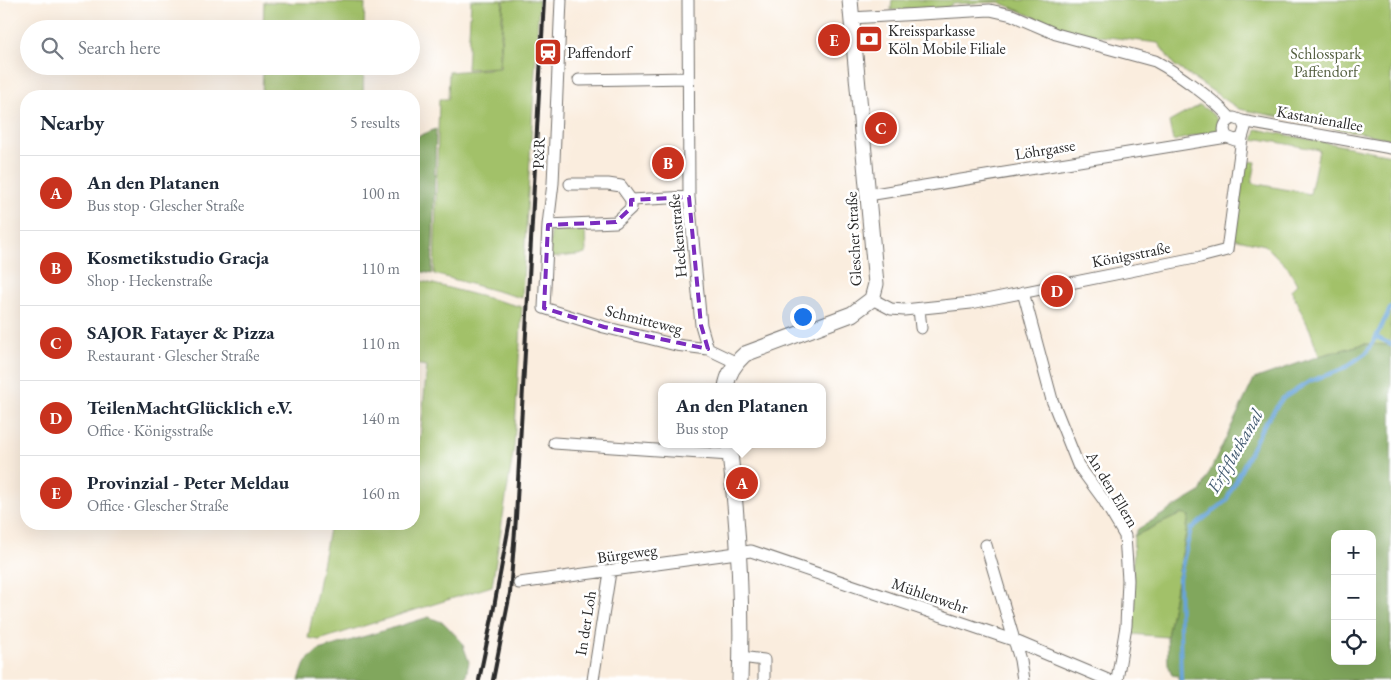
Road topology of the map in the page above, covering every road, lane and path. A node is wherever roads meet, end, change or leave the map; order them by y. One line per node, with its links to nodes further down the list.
1 (561, 0): 15 (street, P&R)
2 (688, 0): 5 (street, Heckenstraße)
3 (850, 0): 4 (street, Glescher Straße)
4 (851, 18): 7 (street); 12 (street, Glescher Straße)
5 (688, 78): 6 (street); 13 (street, Heckenstraße)
6 (579, 80)
7 (1237, 120): 8 (street); 9 (street); 10 (street, Kastanienallee)
8 (1226, 137): 9 (street); 12 (street, Löhrgasse)
9 (1242, 138): 16 (street, Königsstraße)
10 (1391, 148)
11 (570, 184): 14 (street)
12 (868, 195): 17 (street, Glescher Straße)
13 (689, 197): 14 (street); 21 (street, Heckenstraße)
14 (631, 200): 15 (street)
15 (548, 225): 18 (street, P&R)
16 (1023, 292): 19 (street, Königsstraße); 39 (street, An den Ellern)
17 (872, 298): 19 (street, Königsstraße); 22 (street, Glescher Straße)
18 (544, 308): 21 (street, Schmitteweg)
19 (919, 309): 20 (street)
20 (921, 328)
21 (708, 349): 22 (street, Schmitteweg)
22 (735, 362): 23 (street)
23 (726, 383)
24 (554, 443): 25 (street)
25 (658, 447)
26 (680, 448): 27 (street)
27 (730, 450): 29 (street)
28 (986, 545): 32 (street)
29 (739, 553): 30 (street, Bürgeweg); 32 (street, Mühlenwehr); 33 (street)
30 (610, 572): 31 (street, Bürgeweg); 34 (street, In der Loh)
31 (520, 583)
32 (1013, 640): 37 (street); 38 (street, Mühlenwehr)
33 (741, 657): 35 (street); 36 (street)
34 (593, 680)
35 (740, 680)
36 (764, 680)
37 (1023, 680)
38 (1108, 680)
39 (1117, 680)

